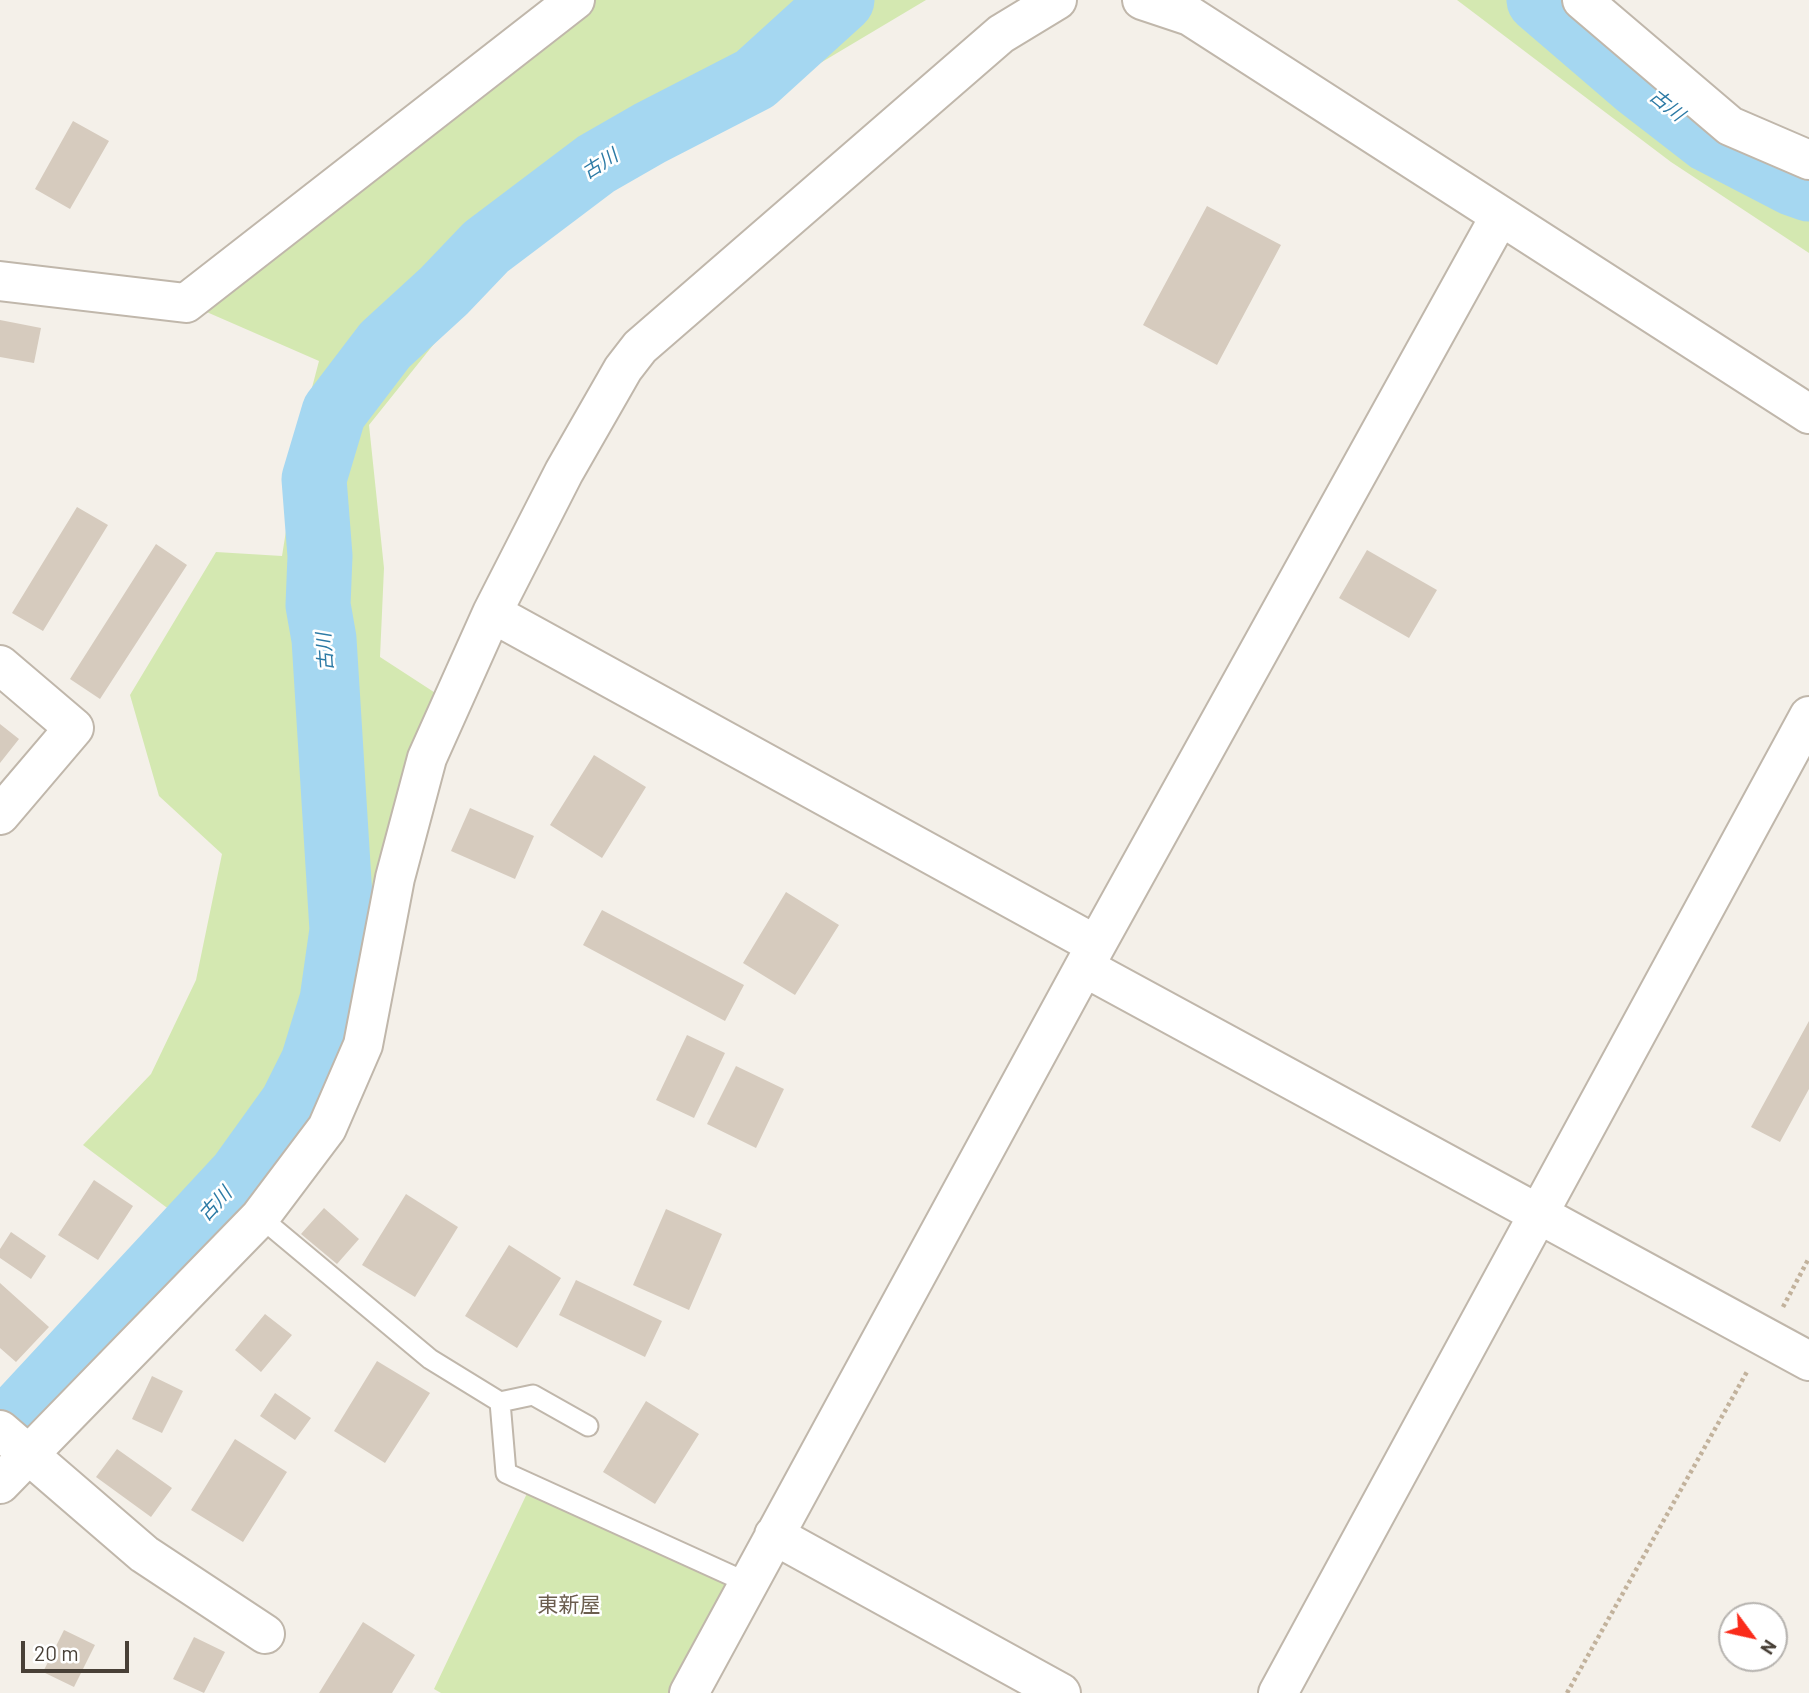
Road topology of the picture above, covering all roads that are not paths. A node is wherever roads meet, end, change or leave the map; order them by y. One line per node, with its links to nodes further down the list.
1 (575, 0): 7 (street)
2 (1057, 0): 9 (street)
3 (1142, 0): 6 (street)
4 (1582, 0): 5 (street)
5 (1809, 160)
6 (1500, 216): 8 (street); 13 (street)
7 (0, 281)
8 (1809, 414)
9 (492, 613): 13 (street); 15 (street)
10 (0, 665): 12 (street)
11 (1809, 716): 14 (street)
12 (0, 815)
13 (1090, 956): 14 (street); 22 (street)
14 (1539, 1213): 16 (street); 27 (street)
15 (260, 1217): 17 (lane); 20 (street)
16 (1809, 1361)
17 (500, 1402): 18 (lane); 23 (lane)
18 (588, 1426)
19 (0, 1430): 20 (street)
20 (28, 1455): 21 (street); 24 (street)
21 (0, 1484)
22 (775, 1535): 23 (street); 26 (street)
23 (748, 1583): 25 (street)
24 (265, 1634)
25 (689, 1693)
26 (1060, 1693)
27 (1278, 1693)

